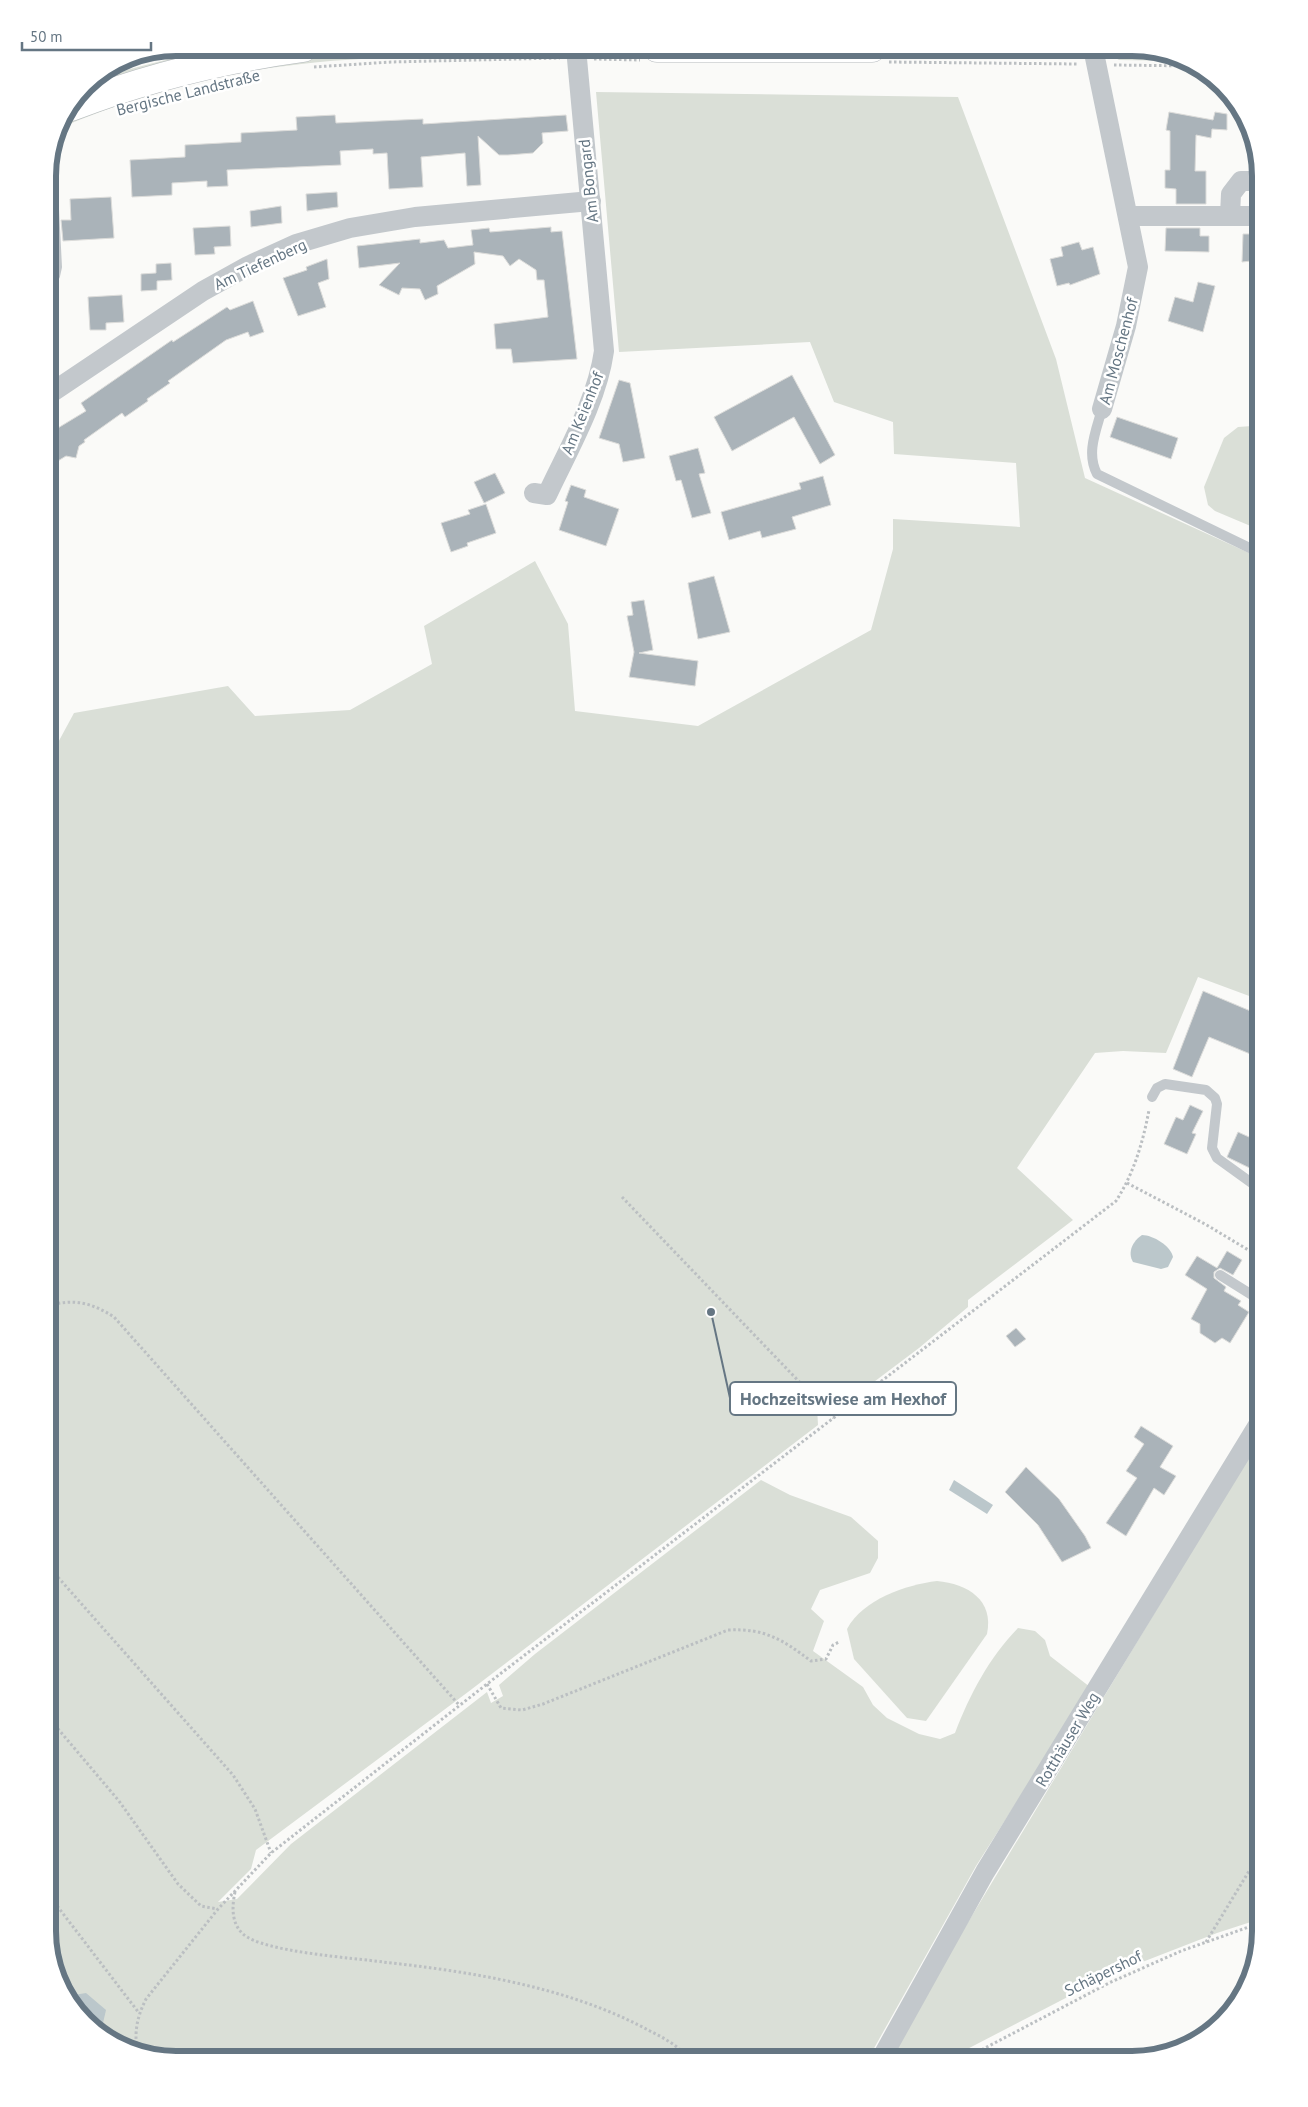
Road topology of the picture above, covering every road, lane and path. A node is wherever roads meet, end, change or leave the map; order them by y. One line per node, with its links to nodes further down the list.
1 (507, 56): 4 (path)
2 (576, 56): 9 (street, Am Bongard)
3 (1094, 56): 11 (street, Am Moschenhof)
4 (306, 57): 7 (main road, Bergische Landstraße)
5 (1104, 57): 6 (path)
6 (1173, 64)
7 (73, 115)
8 (1252, 181): 10 (street)
9 (591, 201): 13 (street, Am Bongard); 14 (street, Am Tiefenberg)
10 (1230, 215): 11 (street); 12 (street)
11 (1128, 216): 15 (street, Am Moschenhof)
12 (1252, 216)
13 (602, 314): 16 (street, Am Keienhof)
14 (57, 389)
15 (1102, 409): 17 (lane, Am Moschenhof)
16 (534, 493)
17 (1252, 549)
18 (1152, 1097): 19 (path); 20 (lane)
19 (1127, 1183): 22 (path); 26 (path)
20 (1252, 1183)
21 (622, 1197): 26 (path)
22 (1252, 1252)
23 (1220, 1275): 24 (lane)
24 (1252, 1295)
25 (56, 1304): 31 (path)
26 (834, 1418): 30 (path)
27 (1252, 1435): 43 (street, Rotthäuser Weg)
28 (56, 1575): 33 (path)
29 (840, 1642): 30 (path)
30 (487, 1684): 31 (path)
31 (460, 1706): 33 (path)
32 (56, 1727): 37 (path)
33 (271, 1853): 35 (path)
34 (1252, 1866): 39 (path)
35 (235, 1891): 37 (path); 42 (path)
36 (56, 1904): 40 (path)
37 (218, 1909): 40 (path)
38 (1252, 1926): 39 (path, Schäpershof)
39 (1206, 1942): 44 (path, Schäpershof)
40 (139, 2013): 41 (path)
41 (137, 2044)
42 (679, 2051)
43 (885, 2051)
44 (981, 2051)

